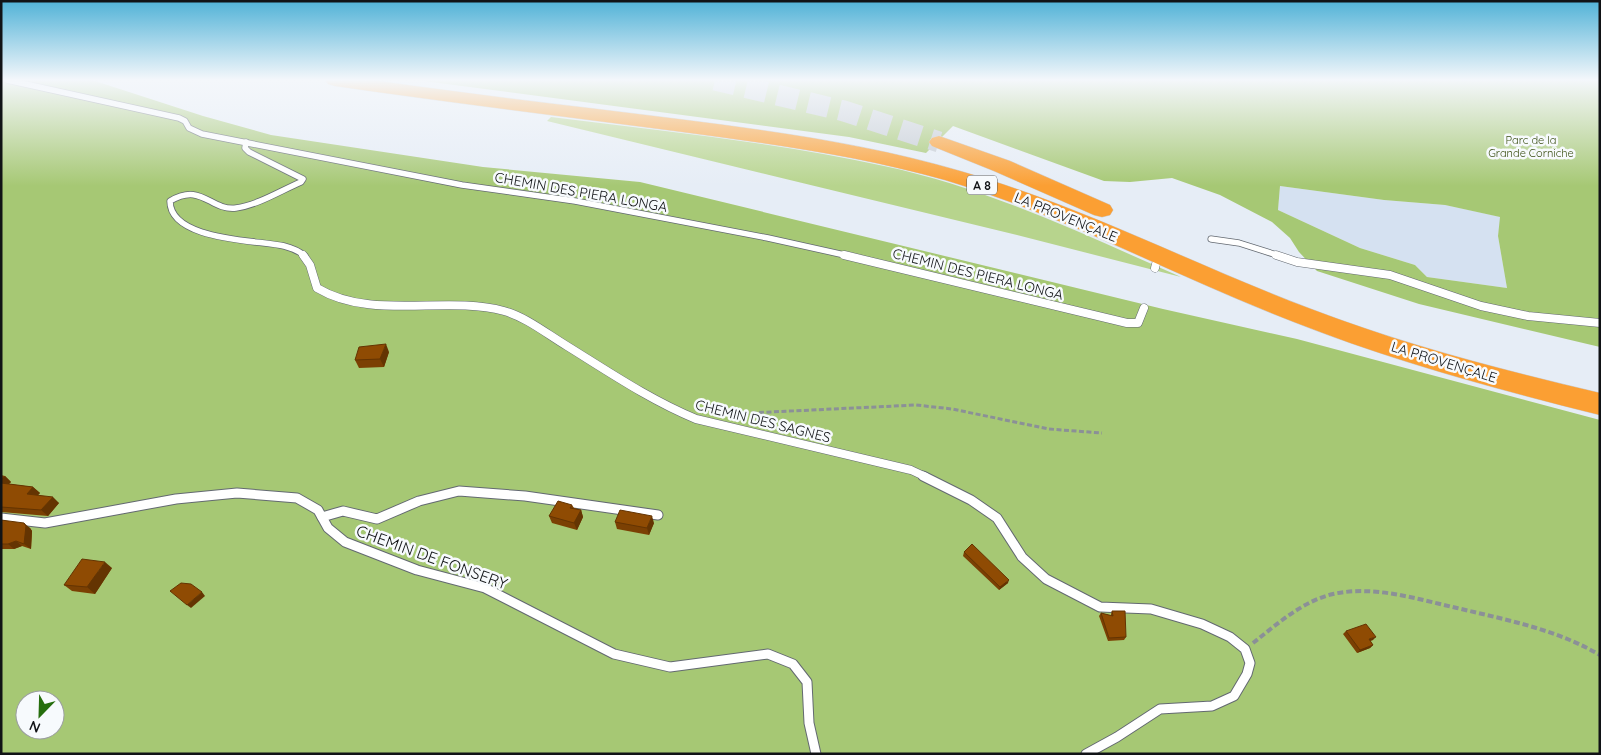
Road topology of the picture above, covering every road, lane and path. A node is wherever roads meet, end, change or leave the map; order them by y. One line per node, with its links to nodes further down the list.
1 (166, 115): 3 (lane, CHEMIN DES PIERA LONGA)
2 (597, 115): 9 (highway, LA PROVENÇALE / A 8)
3 (246, 142): 6 (lane, CHEMIN DES PIERA LONGA); 10 (lane, CHEMIN DES SAGNES)
4 (939, 142): 8 (highway, LA PROVENÇALE / A 8)
5 (1211, 238): 7 (lane)
6 (1144, 308)
7 (1600, 323)
8 (1600, 385)
9 (1600, 404)
10 (696, 419): 11 (path); 15 (lane, CHEMIN DES SAGNES)
11 (1102, 433)
12 (658, 515): 13 (lane)
13 (322, 517): 14 (lane, CHEMIN DE FONSERY); 17 (lane, CHEMIN DE FONSERY)
14 (1, 518)
15 (1245, 649): 16 (path); 18 (lane)
16 (1600, 656)
17 (816, 754)
18 (1086, 754)

